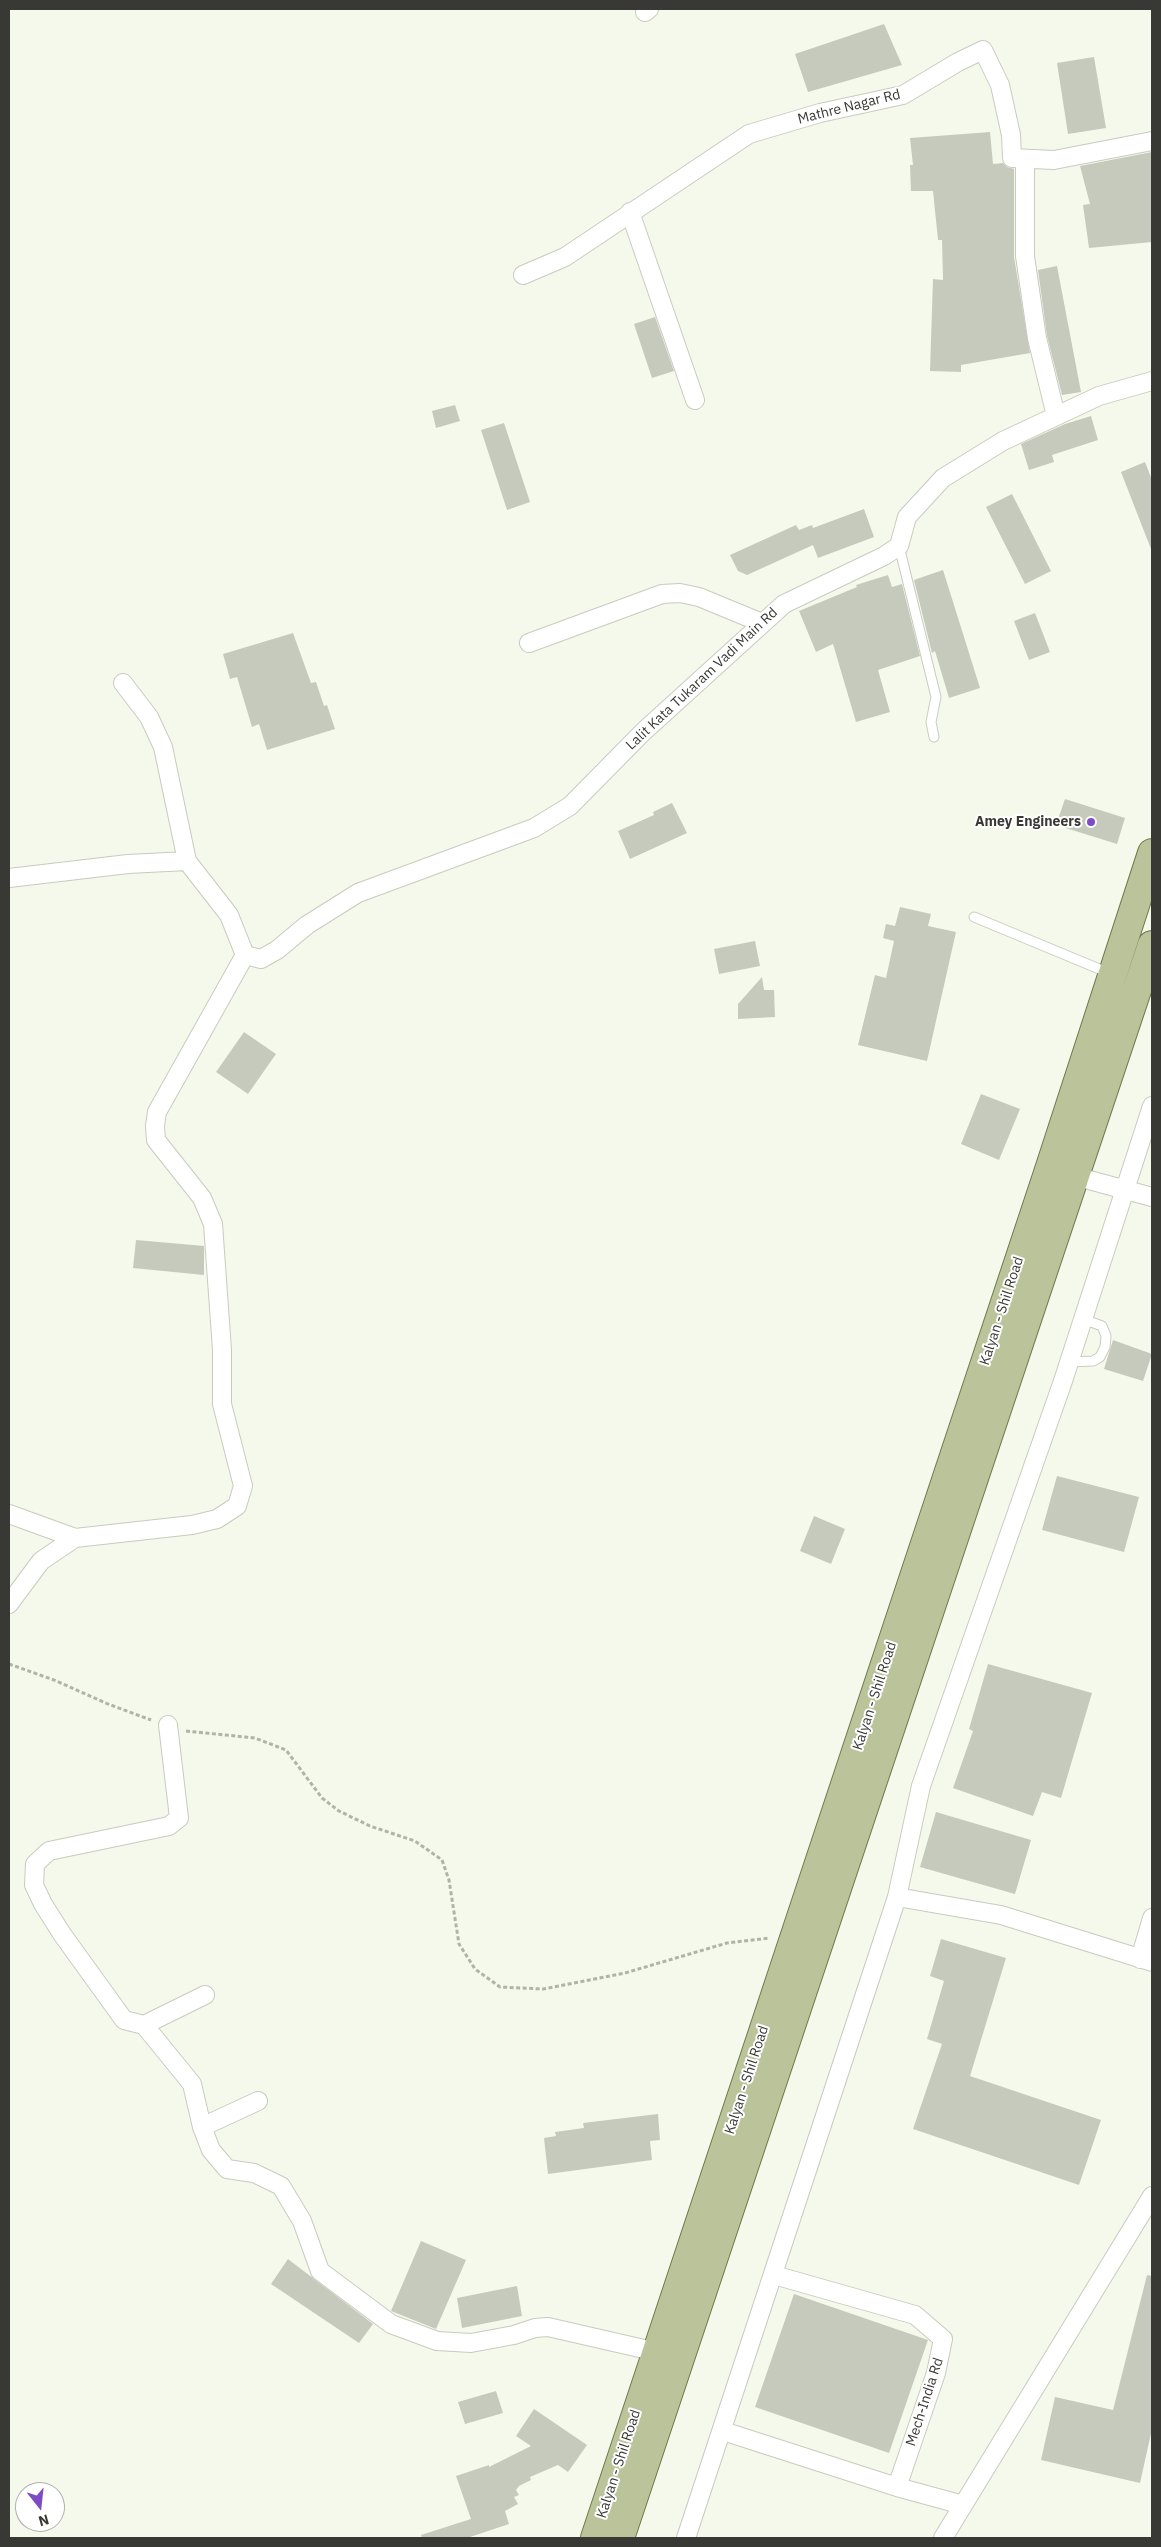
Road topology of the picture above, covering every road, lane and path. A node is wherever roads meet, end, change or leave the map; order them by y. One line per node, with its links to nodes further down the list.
1 (1152, 141): 2 (street)
2 (1025, 158): 3 (street, Mathre Nagar Rd); 7 (street)
3 (630, 212): 4 (street, Mathre Nagar Rd); 6 (street)
4 (523, 275)
5 (1152, 381): 7 (street)
6 (695, 400)
7 (1056, 416): 8 (street)
8 (899, 546): 9 (street, Lalit Kata Tukaram Vadi Main Rd); 12 (lane)
9 (762, 624): 10 (street); 18 (street, Lalit Kata Tukaram Vadi Main Rd)
10 (529, 642)
11 (123, 683): 14 (street)
12 (934, 737)
13 (1152, 852): 19 (main road, Kalyan - Shil Road)
14 (187, 860): 15 (street); 18 (street)
15 (9, 878)
16 (974, 917): 19 (lane)
17 (1152, 945): 19 (main road, Kalyan - Shil Road)
18 (245, 955): 27 (street)
19 (1127, 980): 21 (main road, Kalyan - Shil Road)
20 (1152, 1106): 22 (street)
21 (1062, 1172): 22 (street); 33 (main road, Kalyan - Shil Road); 46 (main road, Kalyan - Shil Road)
22 (1126, 1189): 23 (street); 24 (street)
23 (1152, 1197)
24 (1083, 1319): 25 (street); 25 (lane)
25 (1069, 1362): 31 (street)
26 (9, 1514): 27 (street)
27 (75, 1538): 28 (street)
28 (9, 1604)
29 (9, 1664): 30 (path)
30 (168, 1725): 33 (path); 36 (street)
31 (897, 1897): 34 (street); 40 (street)
32 (1152, 1918): 34 (street)
33 (795, 1934): 41 (main road, Kalyan - Shil Road)
34 (1146, 1961)
35 (205, 1995): 36 (street)
36 (144, 2025): 38 (street)
37 (258, 2101): 38 (street)
38 (202, 2127): 41 (street)
39 (1152, 2196): 44 (street)
40 (774, 2275): 42 (street); 43 (street, Mech-India Rd)
41 (657, 2352): 45 (main road, Kalyan - Shil Road)
42 (723, 2431): 43 (street); 47 (street)
43 (896, 2487): 44 (street)
44 (963, 2505): 48 (street)
45 (595, 2538)
46 (620, 2538)
47 (686, 2538)
48 (943, 2538)

